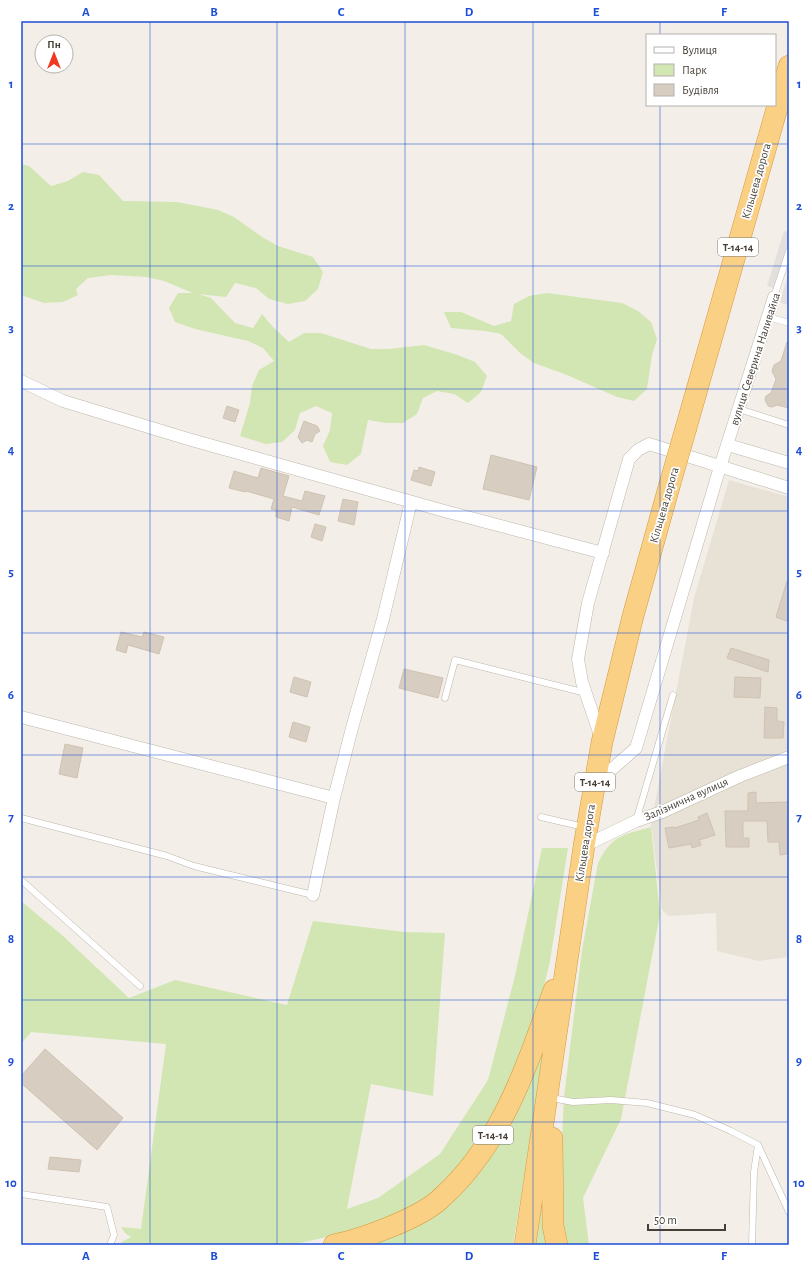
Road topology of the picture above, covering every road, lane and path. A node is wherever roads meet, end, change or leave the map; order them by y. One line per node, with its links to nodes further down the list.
1 (789, 66): 19 (highway, Кільцева дорога / Т-14-14, bridge)
2 (789, 251): 3 (lane, вулиця Северина Наливайка)
3 (774, 297): 4 (street, вулиця Северина Наливайка)
4 (768, 317): 5 (lane); 7 (street, вулиця Северина Наливайка)
5 (789, 323)
6 (21, 381): 13 (street)
7 (739, 409): 8 (lane); 9 (street, вулиця Северина Наливайка)
8 (789, 425)
9 (728, 445): 10 (street); 11 (street, вулиця Северина Наливайка)
10 (789, 463)
11 (720, 467): 12 (street); 14 (street); 21 (street, вулиця Северина Наливайка)
12 (789, 488)
13 (411, 502): 14 (street); 22 (street)
14 (603, 553): 15 (street)
15 (586, 693): 17 (lane); 19 (street)
16 (673, 695): 25 (lane)
17 (445, 698)
18 (21, 717): 22 (street)
19 (602, 742): 21 (highway, Кільцева дорога / Т-14-14)
20 (789, 757): 25 (street, Залізнична вулиця)
21 (594, 785): 26 (highway, Кільцева дорога / Т-14-14)
22 (334, 798): 28 (street)
23 (541, 817): 26 (lane)
24 (21, 818): 28 (lane)
25 (636, 821): 26 (street, Залізнична вулиця)
26 (586, 837): 29 (highway, Кільцева дорога / Т-14-14)
27 (21, 880): 30 (lane)
28 (313, 895)
29 (569, 950): 31 (highway, Т-14-14); 37 (highway, Т-14-14)
30 (140, 986)
31 (552, 1067): 32 (highway, Т-14-14); 38 (highway, Т-14-14)
32 (552, 1098): 33 (lane); 39 (highway, Т-14-14)
33 (758, 1145): 35 (lane); 40 (lane)
34 (21, 1194): 36 (lane)
35 (789, 1212)
36 (110, 1245)
37 (334, 1245)
38 (525, 1245)
39 (557, 1245)
40 (752, 1245)

